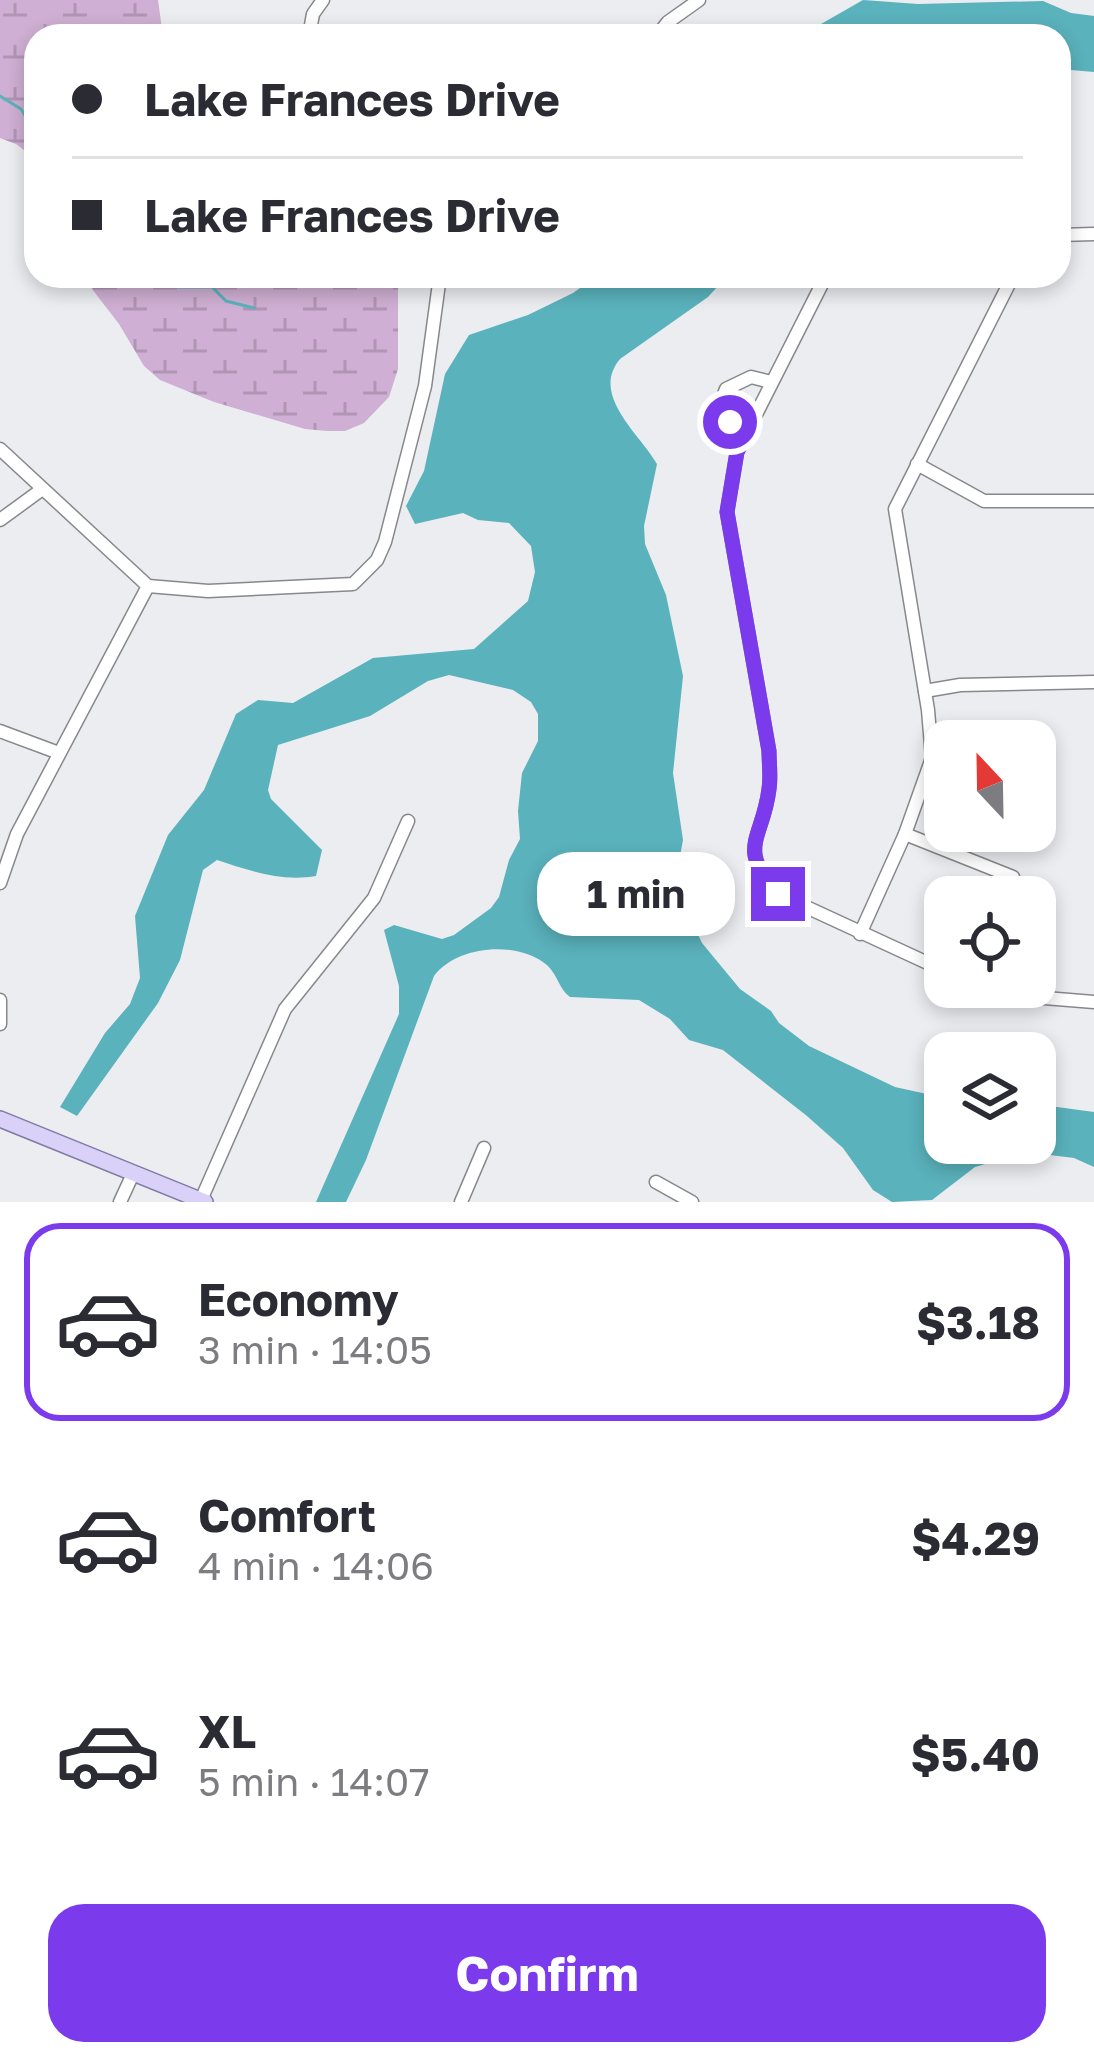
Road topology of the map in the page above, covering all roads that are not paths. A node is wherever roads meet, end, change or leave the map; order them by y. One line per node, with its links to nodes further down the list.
1 (699, 0): 2 (street)
2 (666, 24)
3 (438, 288): 13 (street)
4 (820, 288): 6 (street)
5 (1007, 288): 9 (street)
6 (771, 382): 7 (street); 7 (street)
7 (745, 436): 22 (street)
8 (0, 449): 10 (street)
9 (916, 464): 11 (street); 15 (street)
10 (40, 490): 12 (street); 13 (street)
11 (1094, 501)
12 (0, 520)
13 (148, 586): 17 (street)
14 (1094, 682): 15 (street)
15 (925, 691): 19 (street)
16 (0, 730): 17 (street)
17 (59, 753): 21 (street)
18 (408, 821): 32 (street)
19 (905, 835): 20 (street); 22 (street)
20 (1008, 876)
21 (0, 883)
22 (860, 934): 23 (street)
23 (924, 962)
24 (1056, 999): 26 (street)
25 (0, 1000): 27 (street)
26 (1094, 1002)
27 (0, 1024)
28 (0, 1119): 30 (main road)
29 (484, 1148): 34 (street)
30 (132, 1176): 32 (main road); 33 (street)
31 (656, 1182): 35 (street)
32 (202, 1201)
33 (120, 1202)
34 (460, 1202)
35 (692, 1202)

